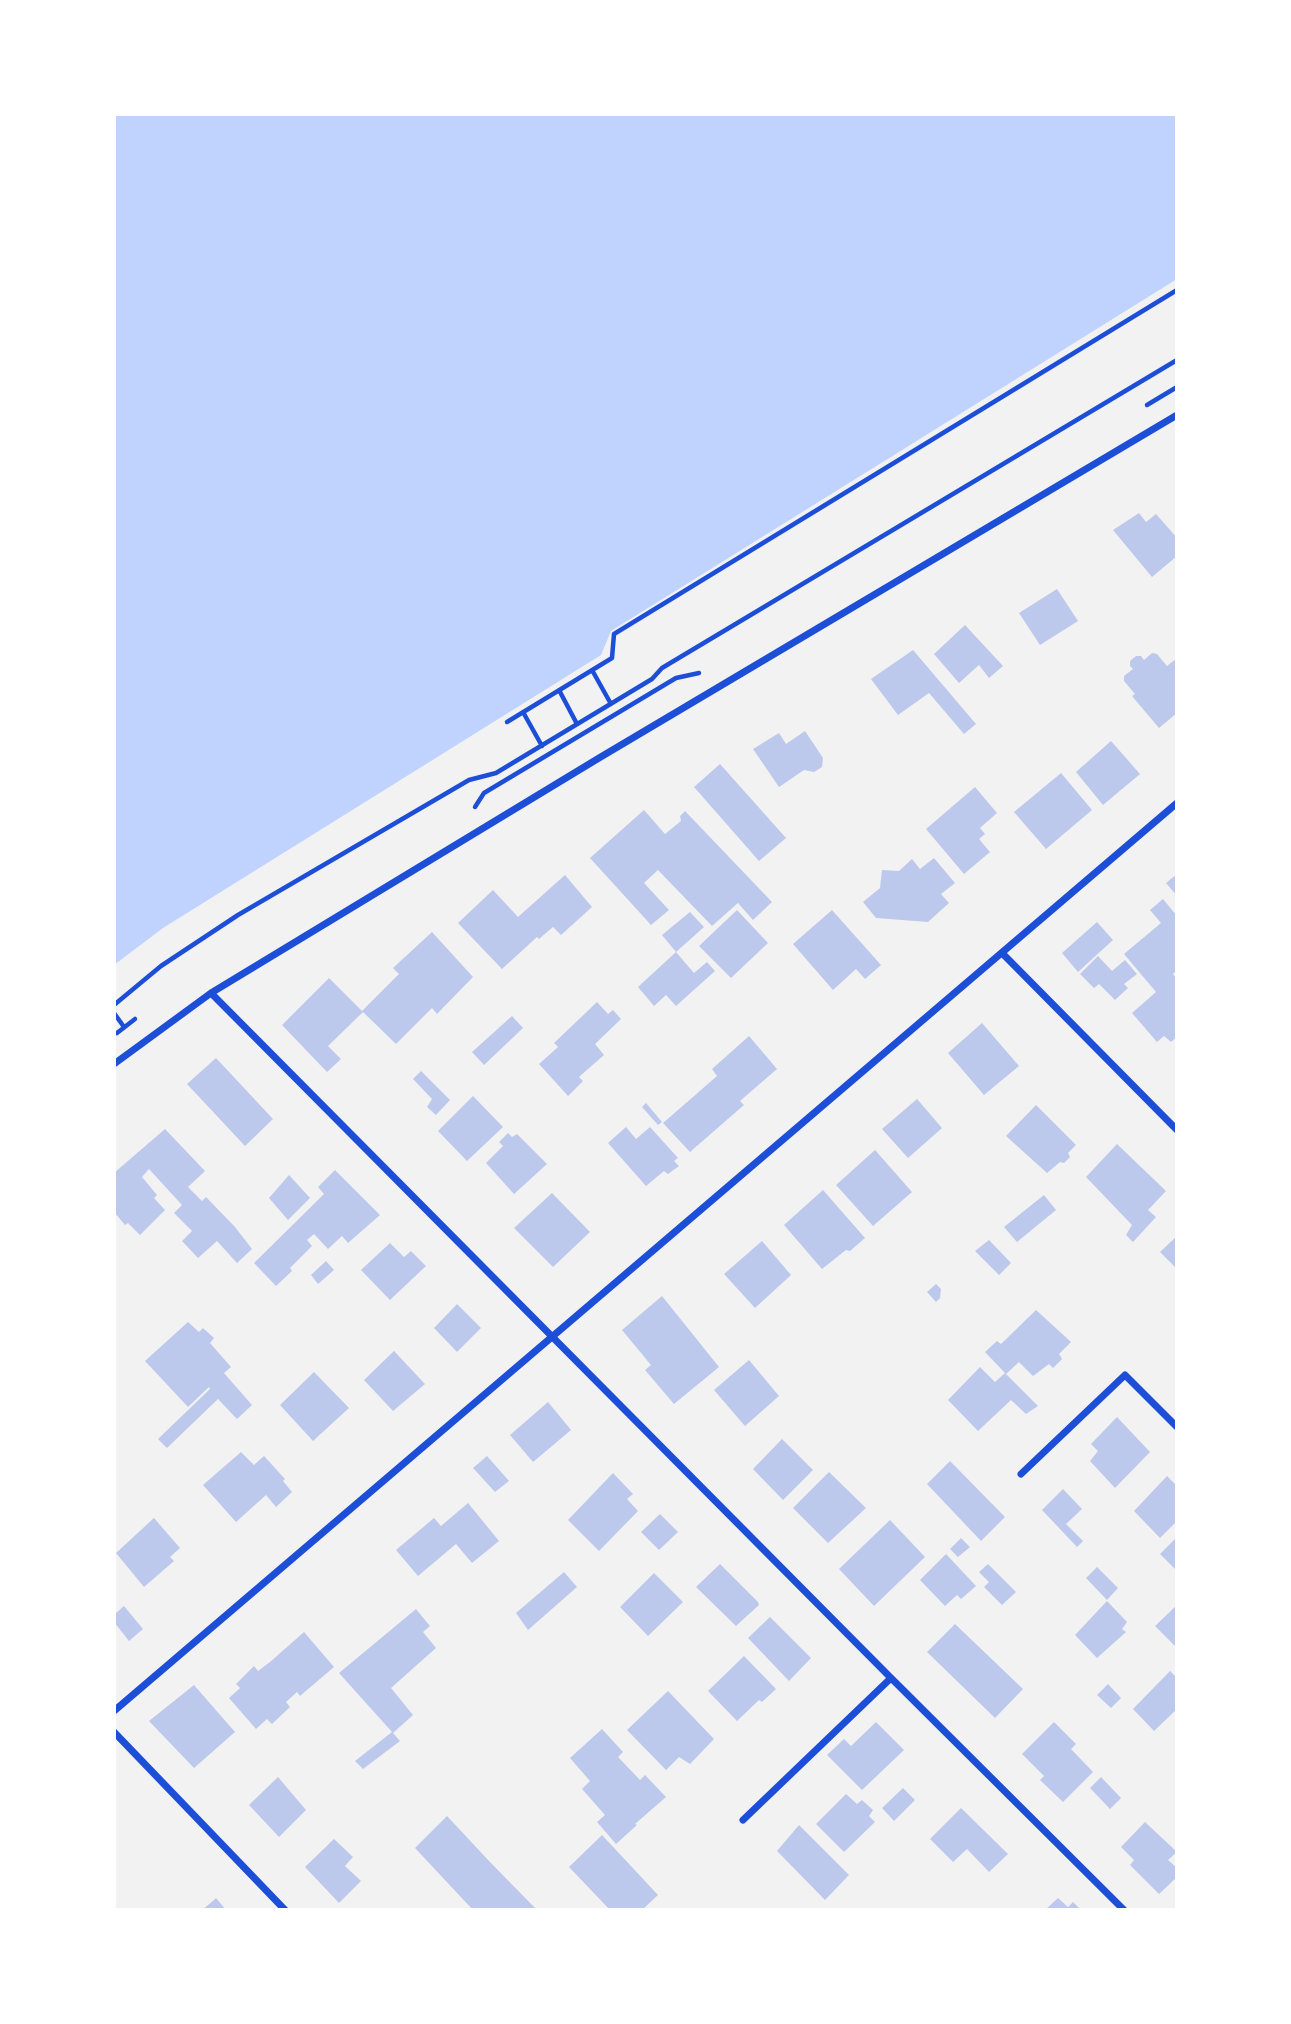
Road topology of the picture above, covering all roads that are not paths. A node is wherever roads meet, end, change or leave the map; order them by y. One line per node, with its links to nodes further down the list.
1 (1177, 415): 4 (street)
2 (1177, 803): 3 (street)
3 (1002, 953): 6 (street); 7 (street)
4 (211, 993): 5 (street); 7 (street)
5 (114, 1064)
6 (1177, 1130)
7 (554, 1336): 10 (street); 11 (street)
8 (1177, 1427): 9 (street)
9 (1021, 1474)
10 (891, 1678): 13 (street); 15 (street)
11 (114, 1711)
12 (114, 1732): 14 (street)
13 (743, 1820)
14 (285, 1910)
15 (1124, 1910)

